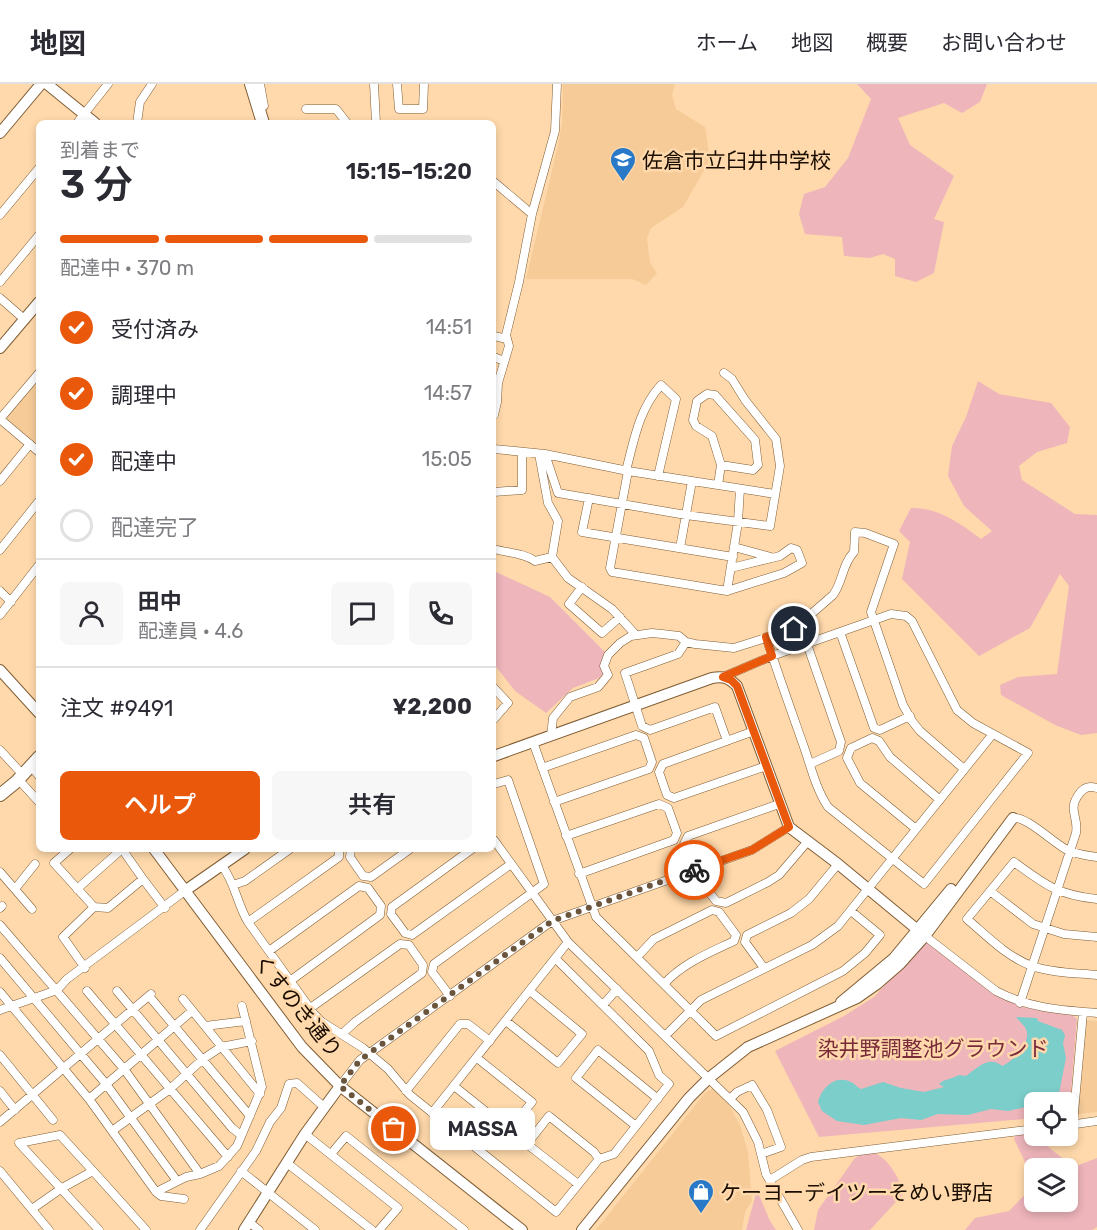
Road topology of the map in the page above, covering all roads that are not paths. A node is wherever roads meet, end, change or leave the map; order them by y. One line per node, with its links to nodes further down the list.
1 (41, 84): 18 (street)
2 (108, 84): 13 (street)
3 (152, 84): 14 (street)
4 (251, 84): 11 (main road)
5 (260, 84): 11 (street)
6 (374, 84): 17 (street)
7 (397, 84): 8 (street)
8 (424, 84)
9 (558, 84): 21 (street)
10 (52, 85): 13 (street)
11 (258, 109): 15 (main road)
12 (306, 109): 16 (street)
13 (80, 118)
14 (137, 120)
15 (262, 120)
16 (345, 120)
17 (376, 120)
18 (0, 133)
19 (36, 172): 22 (street)
20 (496, 184): 21 (street)
21 (532, 214): 29 (street)
22 (0, 215)
23 (36, 239): 24 (street)
24 (0, 282)
25 (0, 298): 27 (street)
26 (36, 305): 27 (street)
27 (24, 319): 30 (street)
28 (496, 336): 29 (street)
29 (507, 339): 32 (street)
30 (0, 348)
31 (496, 358): 32 (street)
32 (504, 361): 35 (street)
33 (724, 373): 50 (street)
34 (36, 377): 36 (street)
35 (496, 406)
36 (0, 419): 37 (street)
37 (30, 444): 38 (street); 45 (street)
38 (36, 449)
39 (496, 449): 40 (street)
40 (522, 452): 41 (street); 49 (street)
41 (542, 454): 43 (street); 51 (street); 61 (street)
42 (721, 465): 42 (street); 47 (street)
43 (627, 471): 44 (street); 44 (street); 52 (street)
44 (658, 476): 46 (street)
45 (0, 481)
46 (692, 481): 47 (street); 54 (street)
47 (717, 485): 48 (street)
48 (740, 489): 50 (street); 55 (street)
49 (496, 492)
50 (775, 494): 55 (street)
51 (589, 498): 52 (street); 56 (street)
52 (621, 504): 54 (street); 56 (street)
53 (36, 505): 59 (street)
54 (686, 515): 55 (street); 58 (street)
55 (738, 522): 57 (street)
56 (615, 537): 58 (street); 68 (street)
57 (734, 547): 62 (street); 63 (street)
58 (680, 548): 62 (street)
59 (0, 550)
60 (496, 550): 61 (street)
61 (552, 557): 66 (street)
62 (733, 557): 64 (street)
63 (771, 557): 64 (street); 68 (street)
64 (731, 568): 68 (street)
65 (36, 571): 69 (street)
66 (582, 587): 71 (street); 71 (street)
67 (0, 591): 69 (street)
68 (727, 591)
69 (11, 602): 70 (street)
70 (0, 615)
71 (620, 616): 74 (street)
72 (873, 620): 73 (street); 75 (street); 85 (street); 87 (street)
73 (840, 632): 77 (street); 85 (street)
74 (636, 635): 76 (street); 88 (street)
75 (766, 637): 76 (street); 78 (street)
76 (686, 642): 82 (street)
77 (807, 644): 78 (street); 93 (street)
78 (772, 656): 80 (street); 93 (street)
79 (0, 670): 83 (street)
80 (723, 677): 82 (street); 86 (street)
81 (496, 690): 84 (street)
82 (635, 706): 88 (street); 89 (street)
83 (36, 710)
84 (496, 716)
85 (910, 716): 96 (street)
86 (754, 731): 89 (street); 94 (street)
87 (992, 735): 96 (street); 123 (street)
88 (551, 736): 90 (street)
89 (728, 741): 94 (street)
90 (533, 742): 92 (street); 95 (street)
91 (0, 750): 97 (street)
92 (496, 755)
93 (810, 764): 123 (street)
94 (766, 765): 104 (street)
95 (542, 768): 103 (street); 103 (street)
96 (964, 769): 102 (street)
97 (30, 771): 100 (street); 101 (main road)
98 (496, 783): 139 (street)
99 (1097, 788): 111 (street)
100 (36, 792)
101 (0, 795)
102 (940, 800): 107 (street); 107 (street)
103 (554, 802): 108 (street)
104 (779, 804): 106 (street); 128 (street)
105 (1013, 818): 111 (street); 150 (street)
106 (789, 827): 109 (street); 128 (street)
107 (916, 829): 123 (street)
108 (566, 836): 130 (street); 130 (street)
109 (808, 841): 126 (street); 128 (street)
110 (496, 843): 125 (street)
111 (1070, 851): 122 (street); 138 (street)
112 (67, 852): 134 (street)
113 (119, 852): 134 (street)
114 (124, 852): 131 (street)
115 (156, 852): 136 (street, くすのき通り)
116 (241, 852): 127 (street)
117 (286, 852): 132 (street)
118 (339, 852): 147 (street)
119 (351, 852): 120 (street)
120 (407, 852)
121 (468, 852): 125 (street)
122 (1097, 857)
123 (892, 859): 135 (street)
124 (35, 864): 133 (street)
125 (511, 864): 139 (street)
126 (838, 864): 135 (street); 159 (street)
127 (222, 866): 132 (street); 136 (street)
128 (693, 871): 142 (street)
129 (0, 872): 133 (street)
130 (579, 874): 142 (street)
131 (143, 879): 141 (street); 143 (street)
132 (233, 885): 147 (street)
133 (15, 889): 144 (street)
134 (77, 889): 141 (street)
135 (868, 889): 145 (street); 150 (street)
136 (186, 890): 143 (street); 206 (street, くすのき通り)
137 (990, 891): 138 (street); 149 (street); 157 (street)
138 (1057, 892): 140 (street); 149 (street)
139 (532, 894): 146 (street); 169 (street)
140 (1097, 899)
141 (94, 907): 158 (street)
142 (591, 907): 146 (street); 154 (street)
143 (165, 908): 158 (street)
144 (32, 909)
145 (851, 911): 159 (street); 179 (street)
146 (552, 921): 152 (street); 169 (street)
147 (248, 922): 153 (street)
148 (0, 925): 164 (street)
149 (1045, 929): 151 (street); 157 (street)
150 (922, 933): 172 (street); 204 (street)
151 (1097, 937)
152 (568, 942): 156 (street); 163 (street)
153 (269, 951): 161 (street); 161 (street)
154 (637, 957): 162 (street); 162 (street)
155 (0, 958): 170 (street)
156 (556, 959): 167 (street); 173 (street)
157 (1032, 966): 160 (street); 172 (street)
158 (85, 968): 164 (street)
159 (764, 968): 179 (street)
160 (1097, 975)
161 (290, 981): 176 (street)
162 (663, 984): 179 (street)
163 (617, 989): 173 (street); 189 (street)
164 (57, 990): 170 (street); 190 (street)
165 (87, 991): 185 (street)
166 (117, 991): 178 (street)
167 (530, 991): 184 (street); 184 (street)
168 (0, 992): 174 (street)
169 (450, 996): 196 (street)
170 (34, 998): 174 (street); 195 (street)
171 (183, 999): 180 (street)
172 (1020, 1003): 181 (street)
173 (603, 1005): 215 (street)
174 (12, 1006): 177 (street); 201 (street)
175 (242, 1006): 183 (street)
176 (309, 1009): 188 (street); 188 (street)
177 (0, 1010)
178 (132, 1010): 185 (street); 186 (street); 191 (street)
179 (690, 1010): 189 (street)
180 (192, 1011): 186 (street); 187 (street)
181 (1083, 1012): 182 (street); 211 (street)
182 (1097, 1013)
183 (246, 1021): 187 (street); 192 (street)
184 (506, 1021): 193 (street)
185 (115, 1024): 190 (street); 198 (street)
186 (176, 1026): 191 (street); 200 (street)
187 (205, 1026): 194 (street)
188 (342, 1034): 196 (street)
189 (665, 1036): 204 (street)
190 (98, 1040): 195 (street); 202 (street)
191 (159, 1040): 198 (street); 203 (street)
192 (252, 1041): 194 (street); 212 (street)
193 (490, 1041): 199 (street); 210 (street)
194 (221, 1047): 200 (street); 212 (street)
195 (81, 1054): 201 (street); 205 (street)
196 (370, 1054): 206 (street); 210 (street)
197 (0, 1055): 213 (street)
198 (142, 1055): 202 (street); 208 (street)
199 (477, 1058): 207 (street); 207 (street)
200 (203, 1059): 203 (street); 221 (street)
201 (64, 1068): 213 (street); 214 (street)
202 (124, 1070): 205 (street); 217 (street)
203 (187, 1074): 208 (street); 231 (street)
204 (709, 1078): 216 (street); 260 (street)
205 (106, 1084): 214 (street); 222 (street)
206 (340, 1086): 218 (street); 259 (street, くすのき通り)
207 (454, 1086): 220 (street)
208 (170, 1089): 217 (street); 234 (street)
209 (0, 1091): 219 (street)
210 (406, 1091): 220 (street)
211 (1074, 1092)
212 (260, 1094): 221 (street)
213 (32, 1095): 219 (street); 223 (street)
214 (89, 1099): 229 (street)
215 (658, 1099): 227 (street); 227 (street)
216 (730, 1099): 233 (street); 233 (street)
217 (150, 1104): 222 (street); 240 (street)
218 (324, 1107): 230 (street); 238 (street)
219 (15, 1110): 225 (street)
220 (432, 1113): 243 (street)
221 (250, 1116): 231 (street)
222 (131, 1118): 229 (street); 242 (street)
223 (53, 1120)
224 (1097, 1121): 226 (street)
225 (0, 1122)
226 (1078, 1124)
227 (636, 1126): 235 (street)
228 (1024, 1130): 241 (street)
229 (112, 1131): 245 (street)
230 (305, 1134): 232 (street); 236 (street)
231 (241, 1136): 234 (street)
232 (331, 1154): 257 (street); 258 (street)
233 (761, 1154): 241 (street)
234 (228, 1158): 240 (street)
235 (599, 1159): 243 (street); 243 (street)
236 (287, 1163): 246 (street); 256 (street)
237 (93, 1171): 244 (street); 244 (street); 252 (street)
238 (241, 1171): 246 (street); 253 (street)
239 (0, 1172): 248 (street)
240 (200, 1174): 242 (street)
241 (770, 1180): 261 (street)
242 (177, 1181): 245 (street)
243 (578, 1184)
244 (62, 1188): 248 (street); 251 (street)
245 (156, 1192): 247 (street)
246 (267, 1192): 249 (street); 255 (street)
247 (184, 1199)
248 (32, 1209): 250 (street)
249 (246, 1226): 254 (street)
250 (49, 1230)
251 (99, 1230)
252 (146, 1230)
253 (200, 1230)
254 (259, 1230)
255 (315, 1230)
256 (372, 1230)
257 (379, 1230)
258 (464, 1230)
259 (522, 1230)
260 (582, 1230)
261 (798, 1230)

